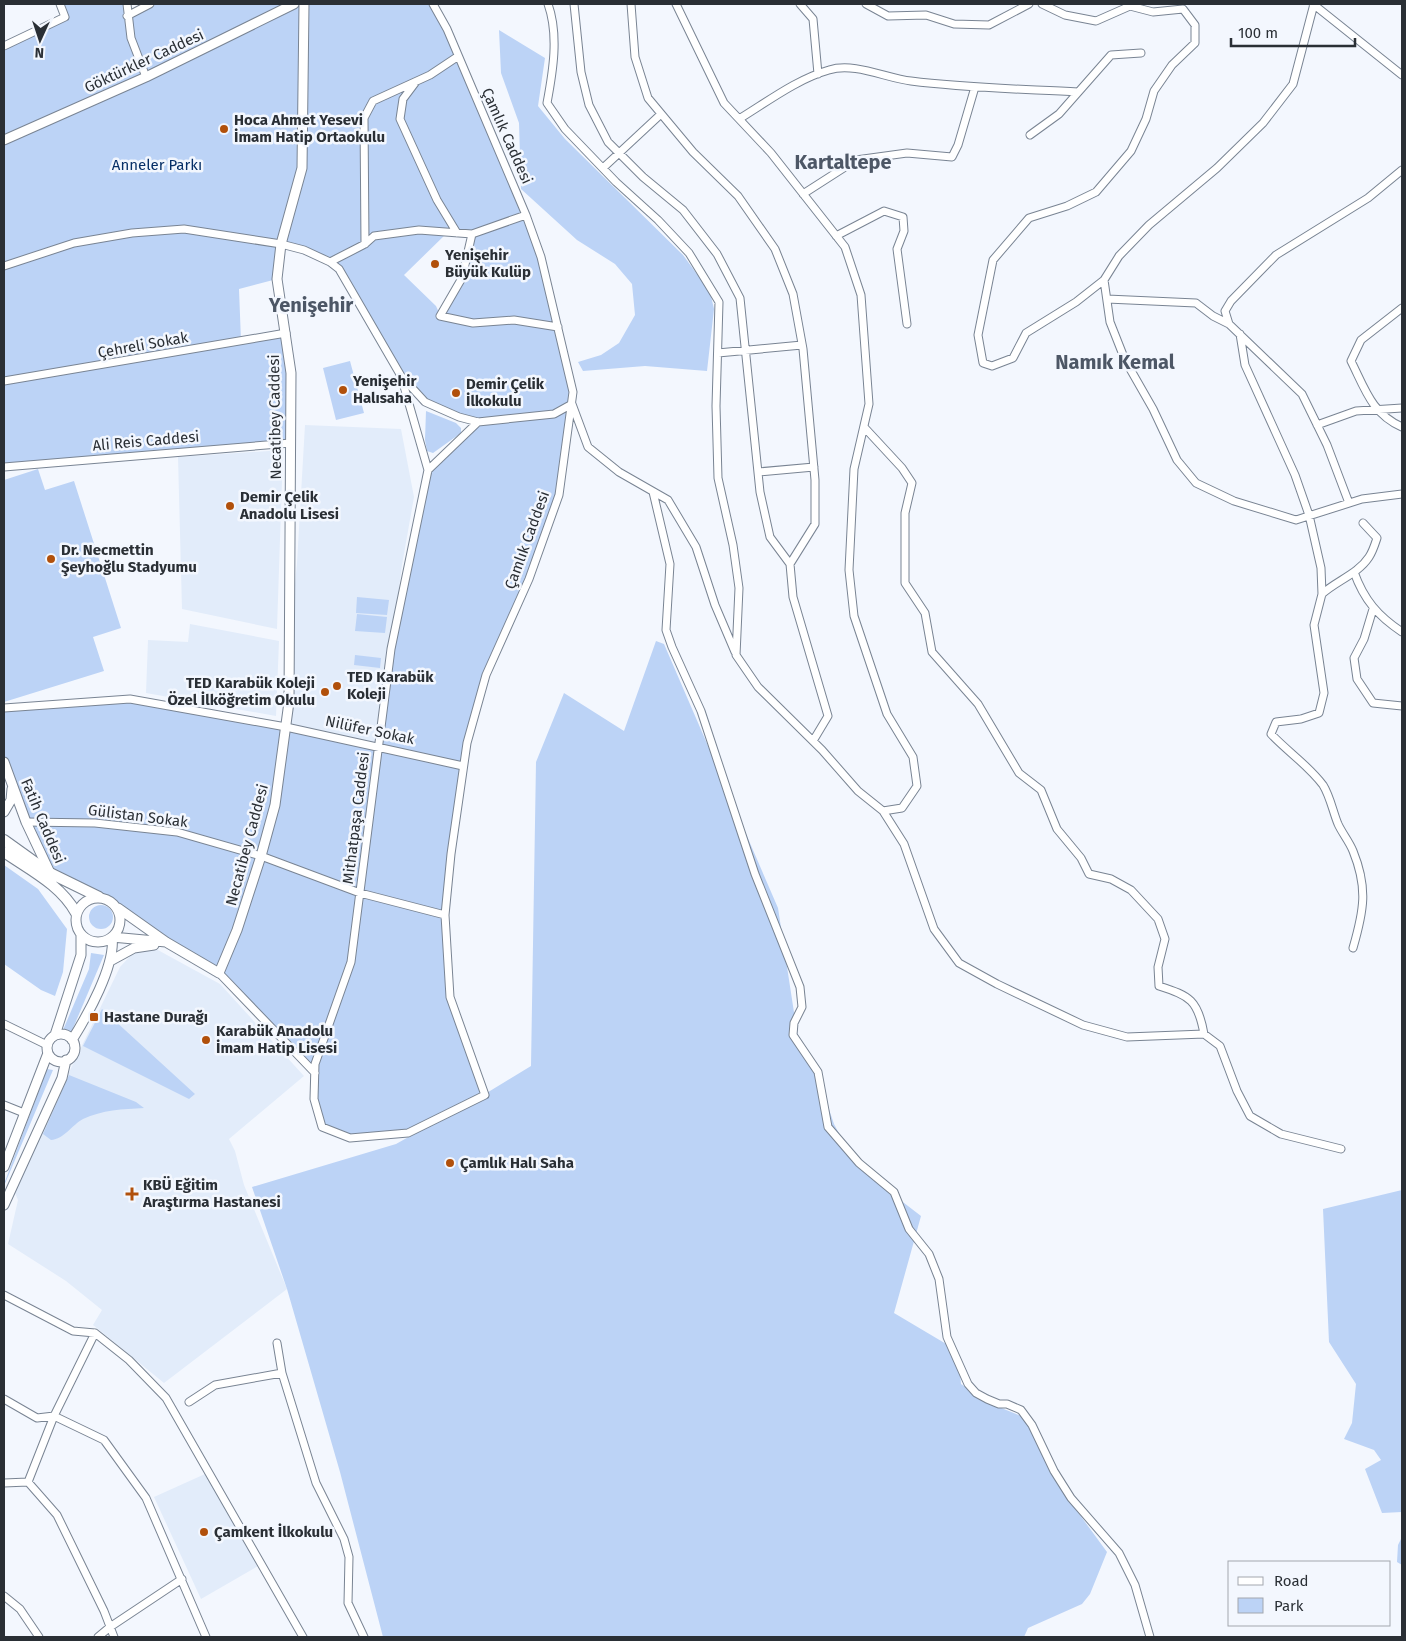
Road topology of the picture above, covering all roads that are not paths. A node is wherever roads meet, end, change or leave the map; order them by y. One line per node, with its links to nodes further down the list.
1 (60, 4): 17 (street)
2 (127, 4): 16 (street)
3 (150, 4): 16 (street)
4 (294, 4): 23 (street, Göktürkler Caddesi)
5 (304, 4): 38 (street, Necatibey Caddesi)
6 (433, 4): 19 (street, Çamlık Caddesi)
7 (548, 4): 31 (street)
8 (574, 4): 30 (street)
9 (631, 4): 26 (street)
10 (676, 4): 27 (street)
11 (800, 4): 20 (street)
12 (866, 4): 13 (street)
13 (1029, 4)
14 (1042, 4): 42 (street)
15 (1314, 4): 22 (street); 42 (street)
16 (127, 16): 23 (street)
17 (4, 46)
18 (1141, 53): 25 (street)
19 (457, 57): 21 (street); 34 (street, Çamlık Caddesi)
20 (818, 74): 24 (street); 27 (street)
21 (430, 75): 35 (street); 39 (street)
22 (1402, 75)
23 (146, 77): 29 (street, Göktürkler Caddesi)
24 (974, 87): 25 (street); 33 (street)
25 (1078, 92): 28 (street)
26 (661, 114): 30 (street); 50 (street)
27 (739, 120): 33 (street)
28 (1030, 135)
29 (4, 140)
30 (618, 152): 31 (street); 51 (street)
31 (603, 168): 52 (street)
32 (1402, 170): 46 (street)
33 (803, 194): 37 (street)
34 (526, 215): 36 (street); 47 (street, Çamlık Caddesi)
35 (457, 233): 36 (street); 39 (street)
36 (472, 234): 47 (street)
37 (836, 236): 45 (street); 60 (street)
38 (281, 244): 40 (street, Mithatpaşa Caddesi); 41 (street, Mithatpaşa Caddesi); 48 (street, Necatibey Caddesi)
39 (365, 244): 40 (street)
40 (330, 262): 53 (street, Mithatpaşa Caddesi)
41 (4, 266)
42 (1104, 280): 43 (street)
43 (1107, 299): 46 (street); 70 (street)
44 (1402, 308): 57 (street)
45 (907, 324)
46 (1229, 324): 49 (street)
47 (558, 327): 55 (street, Çamlık Caddesi)
48 (286, 334): 54 (street, Çehreli Sokak); 62 (street, Necatibey Caddesi)
49 (1240, 334): 59 (street); 70 (street)
50 (802, 345): 51 (street); 64 (street)
51 (746, 349): 52 (street); 66 (street)
52 (718, 353): 77 (street)
53 (401, 376): 58 (street); 65 (street, Mithatpaşa Caddesi)
54 (4, 381)
55 (572, 404): 58 (street); 67 (street); 84 (street, Çamlık Caddesi)
56 (1402, 408): 57 (street)
57 (1376, 410): 59 (street); 61 (street)
58 (478, 422): 65 (street)
59 (1317, 425): 69 (street)
60 (864, 427): 86 (street); 106 (street)
61 (1402, 427)
62 (290, 443): 63 (street, Ali Reis Caddesi); 80 (street, Necatibey Caddesi)
63 (4, 467)
64 (814, 467): 66 (street); 72 (street)
65 (428, 470): 82 (street, Mithatpaşa Caddesi)
66 (758, 472): 72 (street)
67 (653, 492): 77 (street); 136 (street)
68 (1402, 494): 69 (street)
69 (1349, 503): 70 (street)
70 (1308, 515): 74 (street)
71 (1363, 523): 73 (street)
72 (790, 564): 81 (street)
73 (1354, 572): 74 (street); 75 (street)
74 (1322, 594): 102 (street)
75 (1373, 609): 76 (street); 78 (street)
76 (1402, 632)
77 (736, 655): 81 (street)
78 (1402, 706)
79 (4, 708): 80 (street, Nilüfer Sokak)
80 (286, 727): 82 (street, Nilüfer Sokak); 91 (street, Necatibey Caddesi)
81 (813, 741): 86 (street)
82 (378, 747): 84 (street, Nilüfer Sokak); 94 (street, Mithatpaşa Caddesi)
83 (4, 762): 85 (street, Fatih Caddesi)
84 (463, 766): 98 (street, Çamlık Caddesi)
85 (13, 787): 87 (street); 88 (street, Fatih Caddesi)
86 (883, 811): 106 (street)
87 (4, 812)
88 (26, 822): 91 (street, Gülistan Sokak); 92 (street, Fatih Caddesi)
89 (4, 840): 92 (main road)
90 (4, 852): 93 (main road)
91 (261, 856): 94 (street, Gülistan Sokak); 104 (street, Necatibey Caddesi)
92 (50, 873): 93 (street, Fatih Caddesi); 95 (main road)
93 (60, 890): 97 (main road)
94 (360, 893): 98 (street, Gülistan Sokak); 111 (street, Mithatpaşa Caddesi)
95 (99, 897): 96 (street); 97 (street)
96 (118, 908): 100 (street); 101 (street)
97 (76, 913): 99 (street)
98 (445, 915): 112 (street, Çamlık Caddesi)
99 (81, 934): 100 (street); 107 (street)
100 (112, 937): 101 (street); 103 (street)
101 (166, 942): 103 (street); 104 (street)
102 (1354, 948)
103 (112, 960): 108 (street)
104 (219, 973): 111 (street)
105 (4, 1024): 109 (street)
106 (1204, 1034): 115 (street)
107 (55, 1035): 108 (street); 109 (street)
108 (72, 1040): 110 (street)
109 (47, 1049): 110 (street); 114 (street)
110 (66, 1060): 117 (street)
111 (315, 1073): 112 (street, Mithatpaşa Caddesi)
112 (484, 1095)
113 (4, 1105): 114 (street)
114 (24, 1113): 116 (street)
115 (1342, 1150)
116 (4, 1167)
117 (4, 1205)
118 (4, 1295): 119 (street)
119 (95, 1333): 124 (street); 134 (street)
120 (277, 1343): 121 (street)
121 (282, 1373): 123 (street); 135 (street)
122 (4, 1399): 124 (street)
123 (189, 1402)
124 (54, 1416): 125 (street); 127 (street)
125 (28, 1482): 126 (street); 129 (street)
126 (4, 1483)
127 (182, 1579): 129 (street); 133 (street)
128 (4, 1596): 130 (street)
129 (110, 1627): 131 (street); 132 (street)
130 (39, 1637)
131 (98, 1637)
132 (114, 1637)
133 (206, 1637)
134 (303, 1637)
135 (364, 1637)
136 (1150, 1637)

